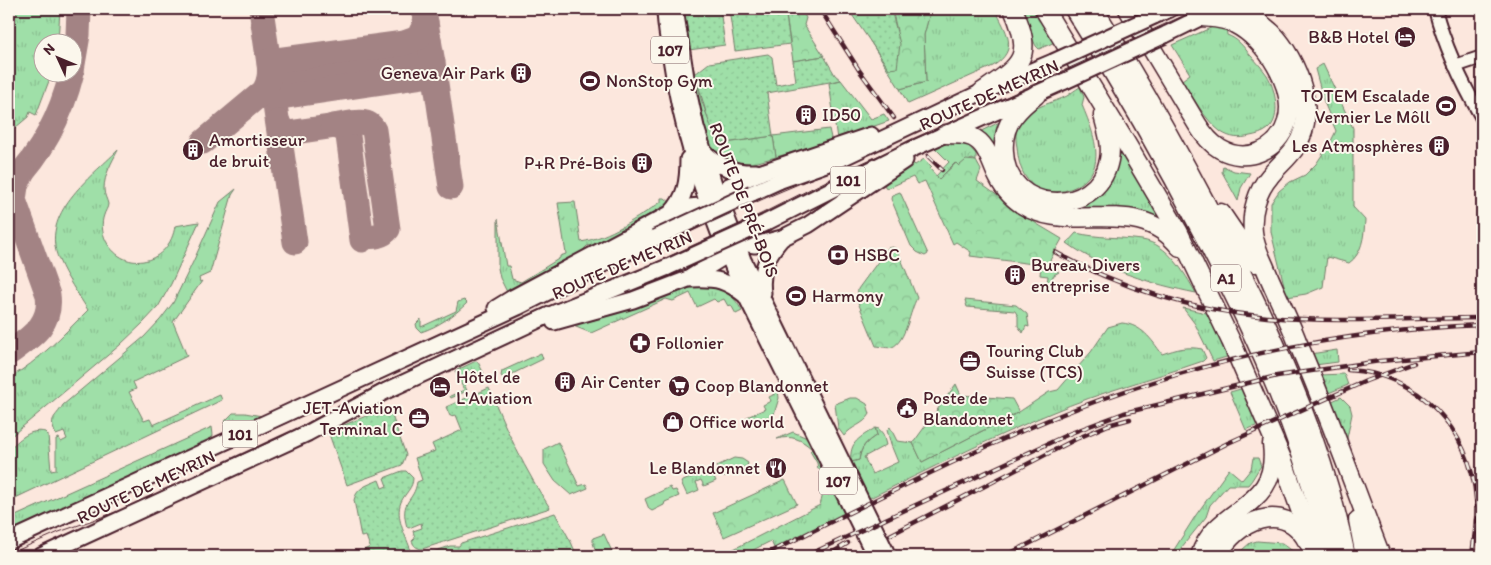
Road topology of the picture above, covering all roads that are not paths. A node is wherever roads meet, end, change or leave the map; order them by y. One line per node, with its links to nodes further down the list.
1 (665, 9): 24 (main road, ROUTE DE PRÉ-BOIS / 107)
2 (675, 9): 25 (main road, ROUTE DE PRÉ-BOIS / 107)
3 (1012, 9): 17 (highway)
4 (1044, 9): 19 (highway)
5 (1074, 9): 40 (highway, A1)
6 (1094, 9): 23 (highway, A1)
7 (1128, 9): 13 (highway)
8 (1170, 9): 17 (main road, ROUTE DE MEYRIN / 101, bridge)
9 (1218, 9): 13 (main road, ROUTE DE MEYRIN / 101)
10 (1243, 9): 14 (highway)
11 (1263, 9): 14 (highway)
12 (1435, 9): 16 (street)
13 (1202, 17): 18 (main road, ROUTE DE MEYRIN / 101, bridge)
14 (1271, 33): 32 (highway)
15 (1482, 57): 16 (street)
16 (1455, 66): 20 (street)
17 (982, 92): 21 (main road, ROUTE DE MEYRIN / 101)
18 (1036, 95): 19 (highway); 22 (main road, ROUTE DE MEYRIN / 101)
19 (1096, 96): 30 (highway)
20 (1482, 118)
21 (916, 123): 26 (main road); 35 (main road, ROUTE DE MEYRIN / 101, bridge)
22 (939, 137): 29 (main road); 30 (highway); 36 (main road, ROUTE DE MEYRIN / 101, bridge)
23 (1173, 144): 32 (highway); 46 (highway, A1)
24 (689, 145): 27 (main road); 28 (main road, ROUTE DE PRÉ-BOIS / 107)
25 (703, 151): 26 (main road); 28 (main road, ROUTE DE PRÉ-BOIS / 107)
26 (762, 172): 28 (main road)
27 (671, 213): 28 (main road); 35 (main road)
28 (722, 224): 29 (main road); 31 (main road); 33 (main road, ROUTE DE PRÉ-BOIS / 107); 34 (main road, ROUTE DE PRÉ-BOIS / 107)
29 (782, 238): 34 (main road)
30 (1192, 264): 37 (highway)
31 (688, 279): 33 (main road); 36 (main road)
32 (1275, 293): 38 (highway)
33 (746, 296): 42 (main road, ROUTE DE PRÉ-BOIS / 107)
34 (764, 302): 43 (main road, ROUTE DE PRÉ-BOIS / 107)
35 (472, 328): 39 (main road, ROUTE DE MEYRIN / 101)
36 (500, 338): 41 (main road, ROUTE DE MEYRIN / 101)
37 (1270, 434): 40 (highway); 44 (highway)
38 (1337, 440): 47 (highway); 48 (highway)
39 (9, 541)
40 (1318, 555): 45 (highway)
41 (41, 556)
42 (874, 556)
43 (888, 556)
44 (1200, 556)
45 (1218, 556)
46 (1346, 556)
47 (1365, 556)
48 (1381, 556)

